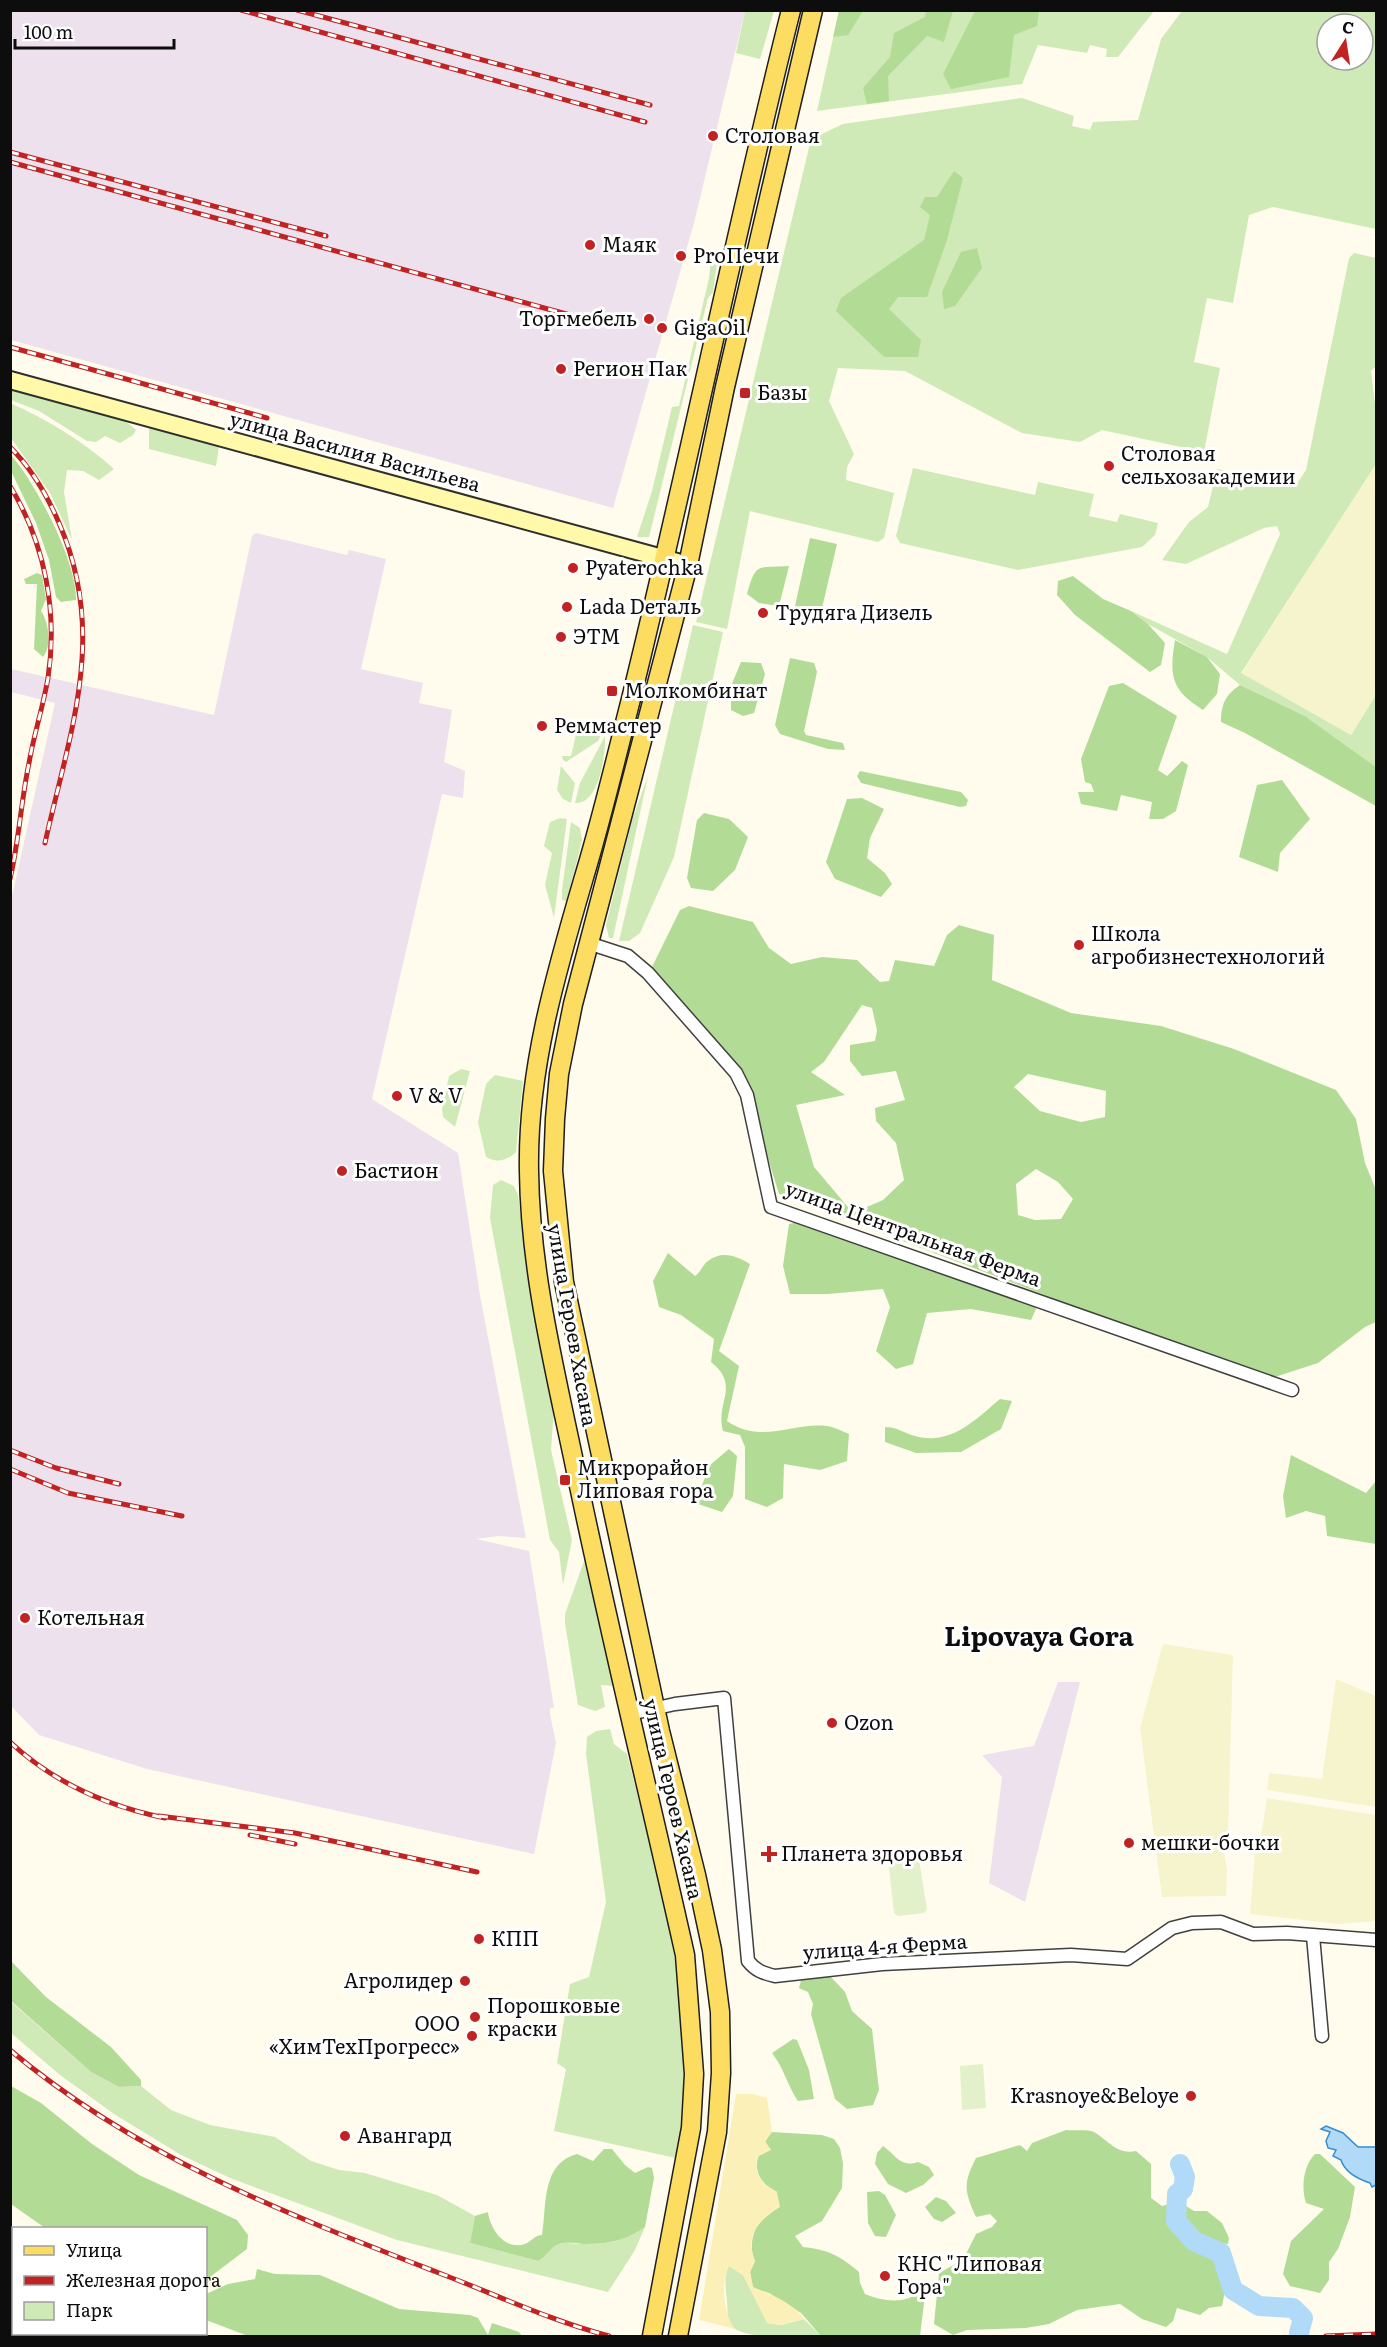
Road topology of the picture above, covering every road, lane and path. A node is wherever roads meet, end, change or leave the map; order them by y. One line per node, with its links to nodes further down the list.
1 (792, 10): 4 (main road, улица Героев Хасана)
2 (813, 10): 5 (main road, улица Героев Хасана)
3 (10, 380): 4 (main road, улица Василия Васильева)
4 (666, 560): 5 (main road, улица Василия Васильева); 9 (main road, улица Героев Хасана)
5 (688, 566): 6 (main road, улица Героев Хасана)
6 (588, 943): 7 (street, улица Центральная Ферма); 8 (main road, улица Героев Хасана)
7 (1292, 1390)
8 (655, 1708): 9 (street, улица 4-я Ферма); 10 (street, улица 4-я Ферма); 14 (main road, улица Героев Хасана)
9 (630, 1714): 13 (main road, улица Героев Хасана)
10 (1313, 1936): 11 (street, улица 4-я Ферма); 12 (street)
11 (1377, 1940)
12 (1322, 2036)
13 (652, 2337)
14 (678, 2337)

